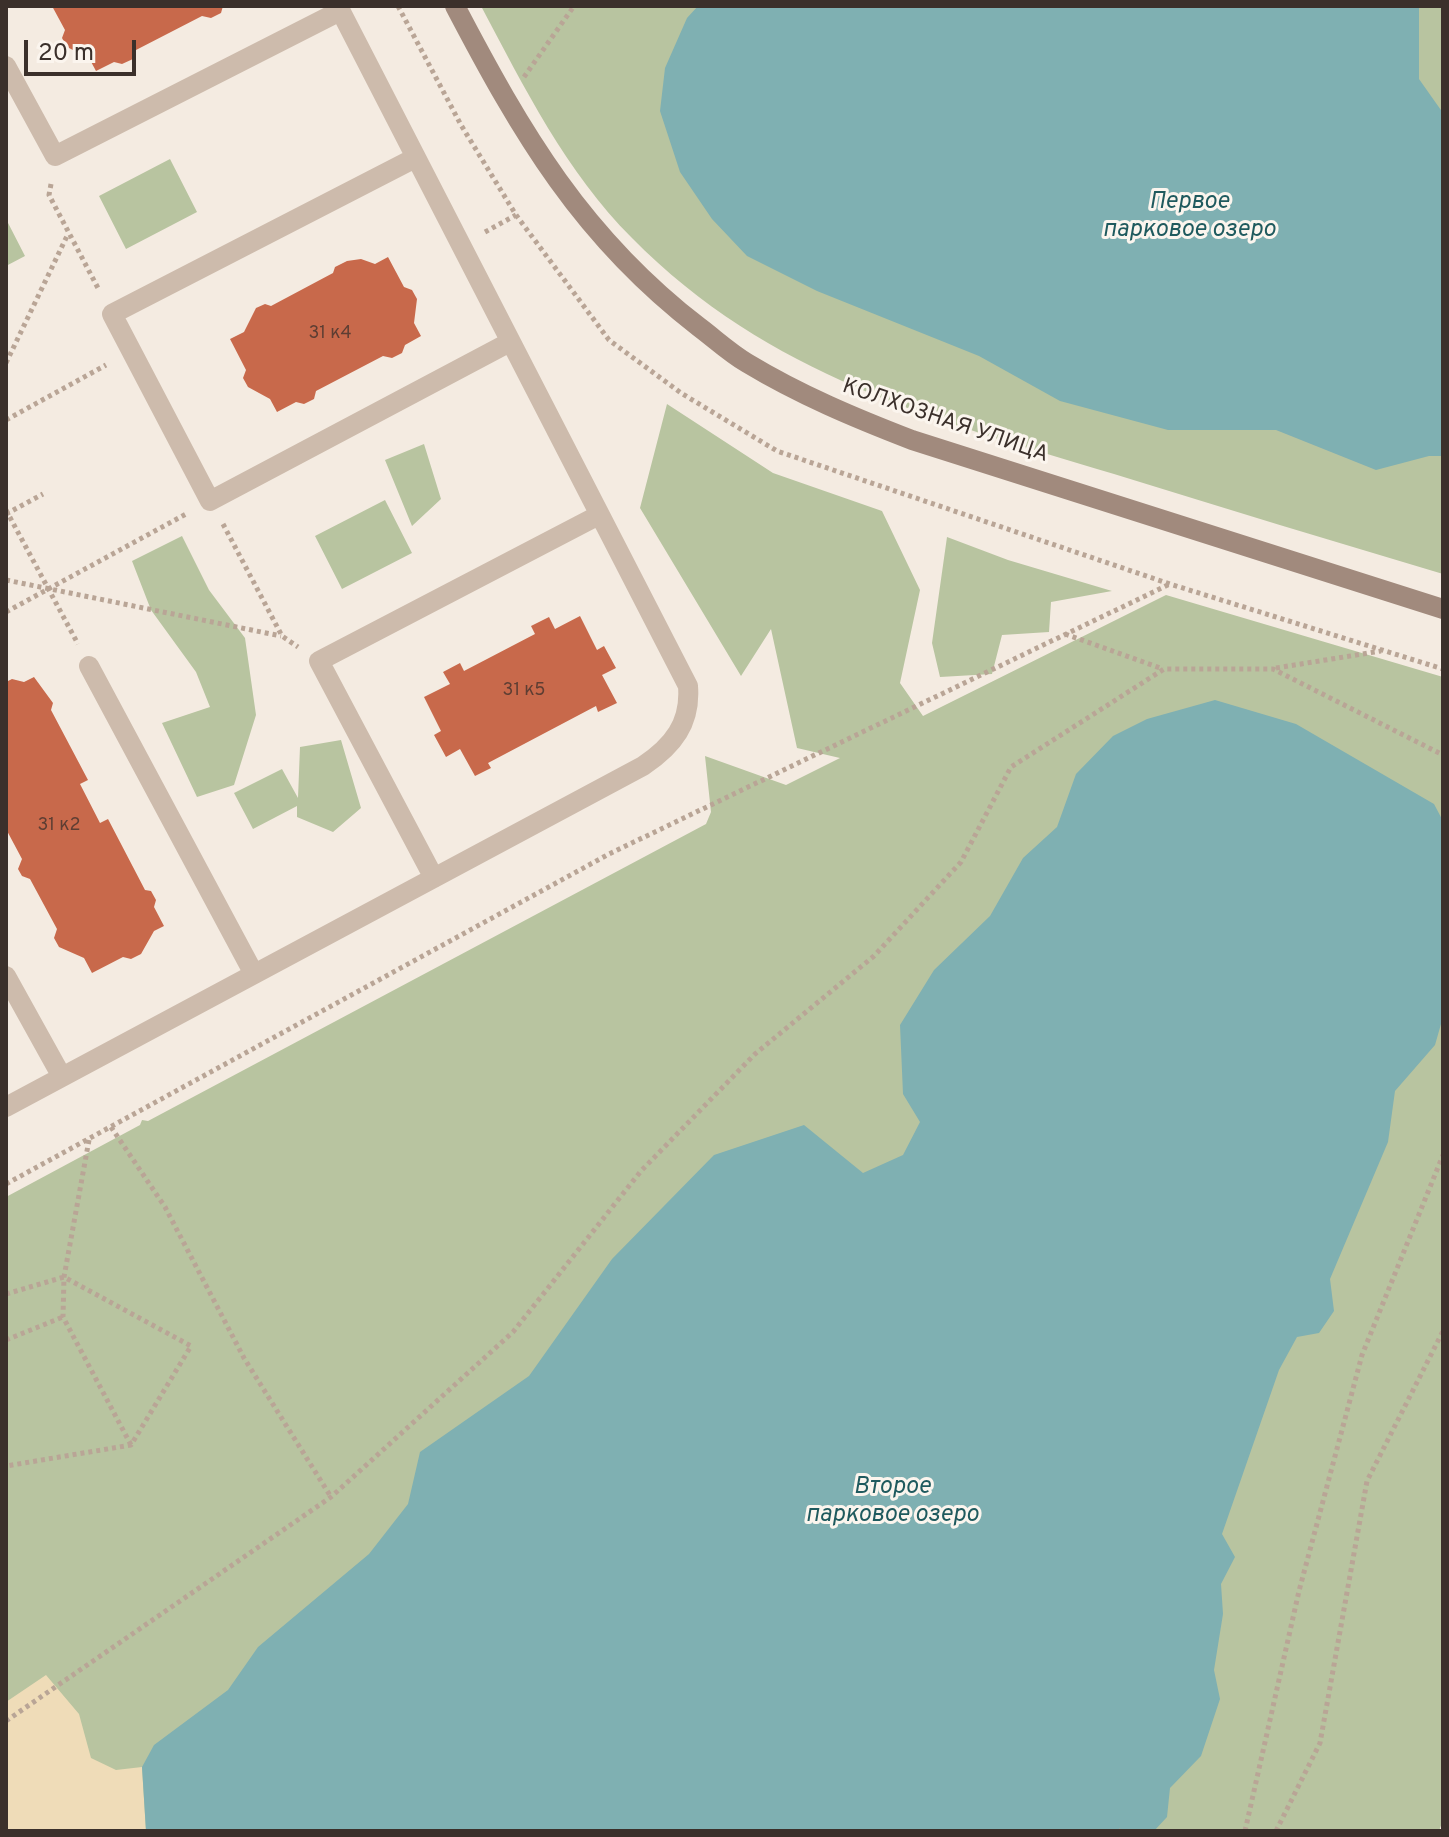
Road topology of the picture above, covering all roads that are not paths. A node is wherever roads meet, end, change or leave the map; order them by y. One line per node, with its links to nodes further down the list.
1 (455, 6): 7 (main road, КОЛХОЗНАЯ УЛИЦА)
2 (339, 8): 3 (lane); 4 (lane)
3 (6, 66)
4 (415, 158): 5 (lane); 5 (lane)
5 (510, 342): 6 (lane)
6 (599, 515): 9 (lane); 9 (lane)
7 (1443, 609)
8 (89, 666): 10 (lane)
9 (434, 878): 10 (lane)
10 (254, 974): 12 (lane)
11 (6, 976): 12 (lane)
12 (62, 1077): 13 (lane)
13 (6, 1107)

